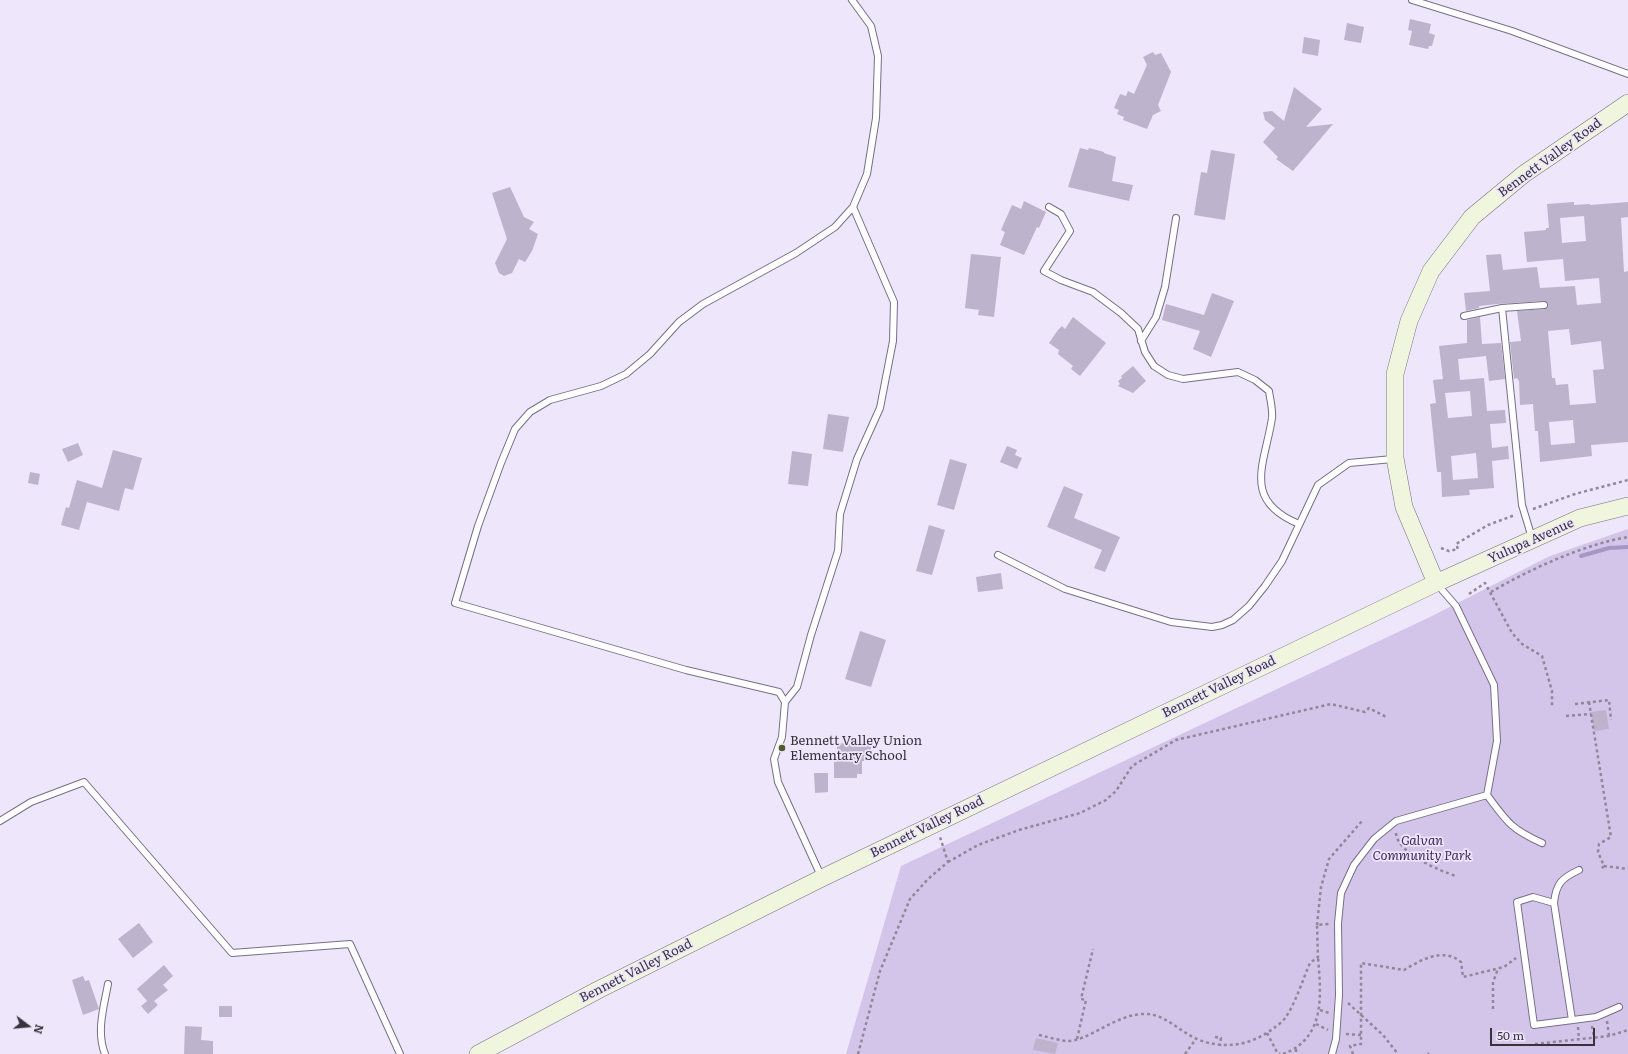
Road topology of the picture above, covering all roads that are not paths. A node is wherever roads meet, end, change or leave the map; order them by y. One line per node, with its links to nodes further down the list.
1 (852, 0): 5 (lane)
2 (1412, 0): 3 (lane)
3 (1628, 74)
4 (1628, 103): 12 (street, Bennett Valley Road)
5 (853, 207): 18 (lane); 18 (lane)
6 (1049, 207): 11 (lane)
7 (1176, 218): 11 (lane)
8 (1544, 305): 9 (lane)
9 (1502, 308): 10 (lane); 15 (lane)
10 (1464, 316)
11 (1141, 341): 14 (lane)
12 (1395, 458): 14 (lane); 17 (street, Bennett Valley Road)
13 (1628, 506): 15 (street, Yulupa Avenue)
14 (1299, 524): 16 (lane)
15 (1532, 540): 17 (street, Yulupa Avenue)
16 (998, 555)
17 (1436, 583): 19 (lane); 23 (street, Bennett Valley Road)
18 (785, 702): 23 (lane)
19 (1487, 795): 21 (lane); 31 (lane)
20 (0, 821): 29 (lane)
21 (1542, 843)
22 (1579, 870): 24 (lane)
23 (822, 878): 30 (street, Bennett Valley Road)
24 (1554, 903): 27 (lane); 27 (lane)
25 (108, 984): 28 (lane)
26 (1618, 1007): 27 (lane)
27 (1572, 1020)
28 (105, 1054)
29 (400, 1054)
30 (478, 1054)
31 (1332, 1054)

